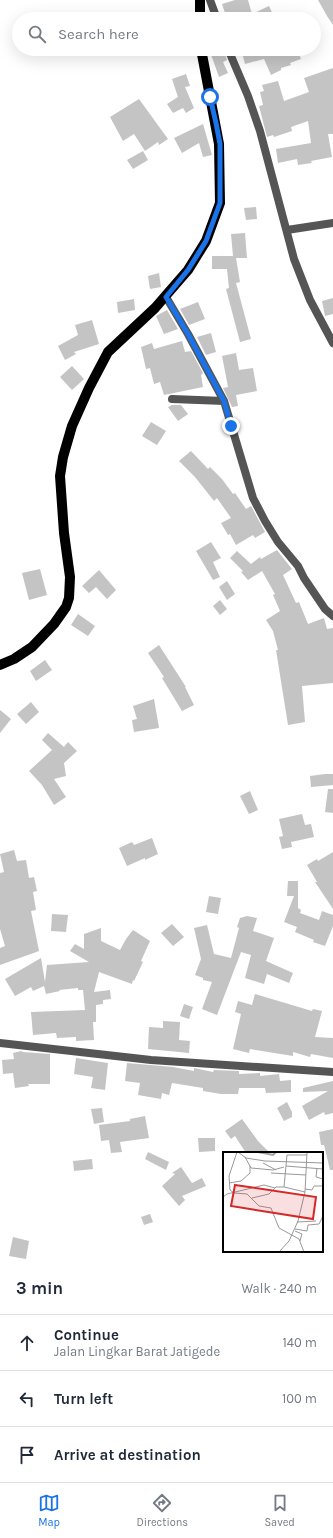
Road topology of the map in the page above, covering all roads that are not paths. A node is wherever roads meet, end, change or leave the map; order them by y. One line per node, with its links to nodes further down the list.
1 (200, 0): 3 (main road)
2 (210, 0): 4 (street)
3 (200, 12)
4 (214, 12)
5 (202, 56): 9 (main road)
6 (231, 56): 8 (street)
7 (333, 223): 8 (street)
8 (287, 230): 10 (street)
9 (166, 297): 12 (street); 14 (main road)
10 (333, 343)
11 (172, 399): 12 (street)
12 (224, 401): 13 (street)
13 (333, 616)
14 (0, 665)
15 (0, 1043): 16 (street)
16 (333, 1072)

